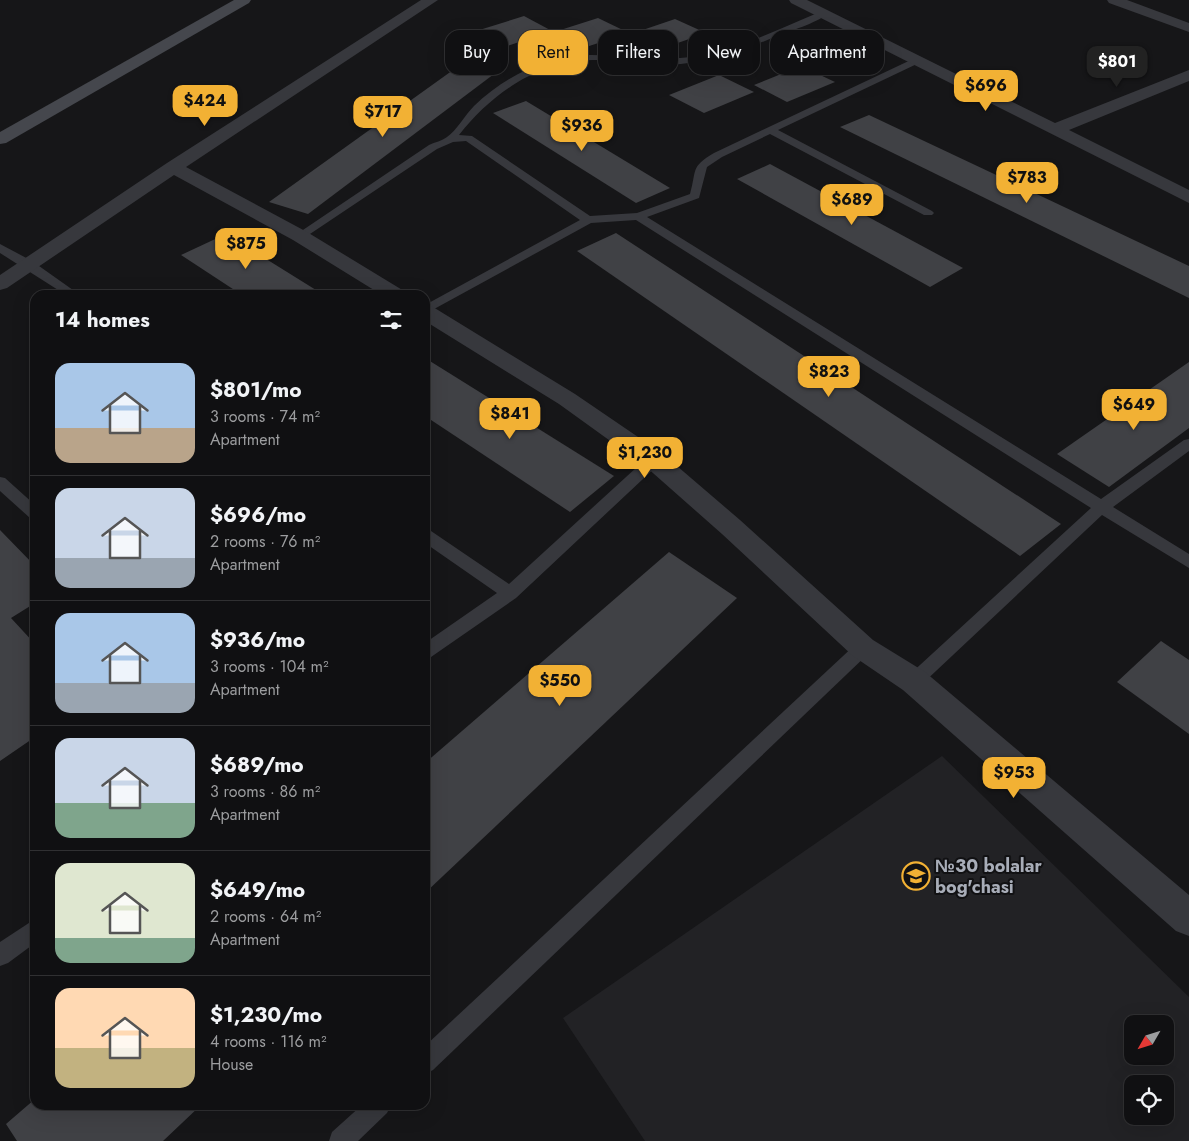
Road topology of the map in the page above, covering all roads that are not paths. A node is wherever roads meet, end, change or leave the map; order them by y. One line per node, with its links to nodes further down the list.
1 (244, 0): 11 (main road)
2 (431, 0): 13 (street)
3 (796, 0): 5 (street)
4 (1114, 0): 6 (street)
5 (824, 14): 7 (street); 12 (lane)
6 (1189, 28)
7 (918, 60): 9 (street); 10 (lane)
8 (1189, 75): 9 (street)
9 (1056, 129): 14 (street)
10 (771, 131): 15 (lane); 16 (lane)
11 (0, 139)
12 (451, 139): 17 (lane); 18 (lane)
13 (173, 167): 18 (street); 20 (street)
14 (1189, 197)
15 (928, 213)
16 (638, 216): 17 (lane); 29 (lane)
17 (588, 220): 24 (lane)
18 (300, 236): 23 (street)
19 (0, 248): 20 (lane)
20 (28, 264): 21 (street); 22 (lane)
21 (0, 284)
22 (67, 290)
23 (389, 290)
24 (430, 308)
25 (430, 314): 27 (street)
26 (1189, 444): 29 (lane)
27 (654, 460): 33 (lane); 34 (street)
28 (0, 482): 30 (lane)
29 (1101, 507): 32 (lane); 36 (lane)
30 (30, 509)
31 (430, 538): 33 (lane)
32 (1189, 562)
33 (510, 593): 35 (lane)
34 (863, 648): 36 (street); 40 (lane)
35 (430, 649)
36 (914, 681): 37 (street)
37 (1189, 918)
38 (30, 934): 39 (lane)
39 (0, 956)
40 (430, 1057)
41 (375, 1110): 42 (lane)
42 (341, 1141)

